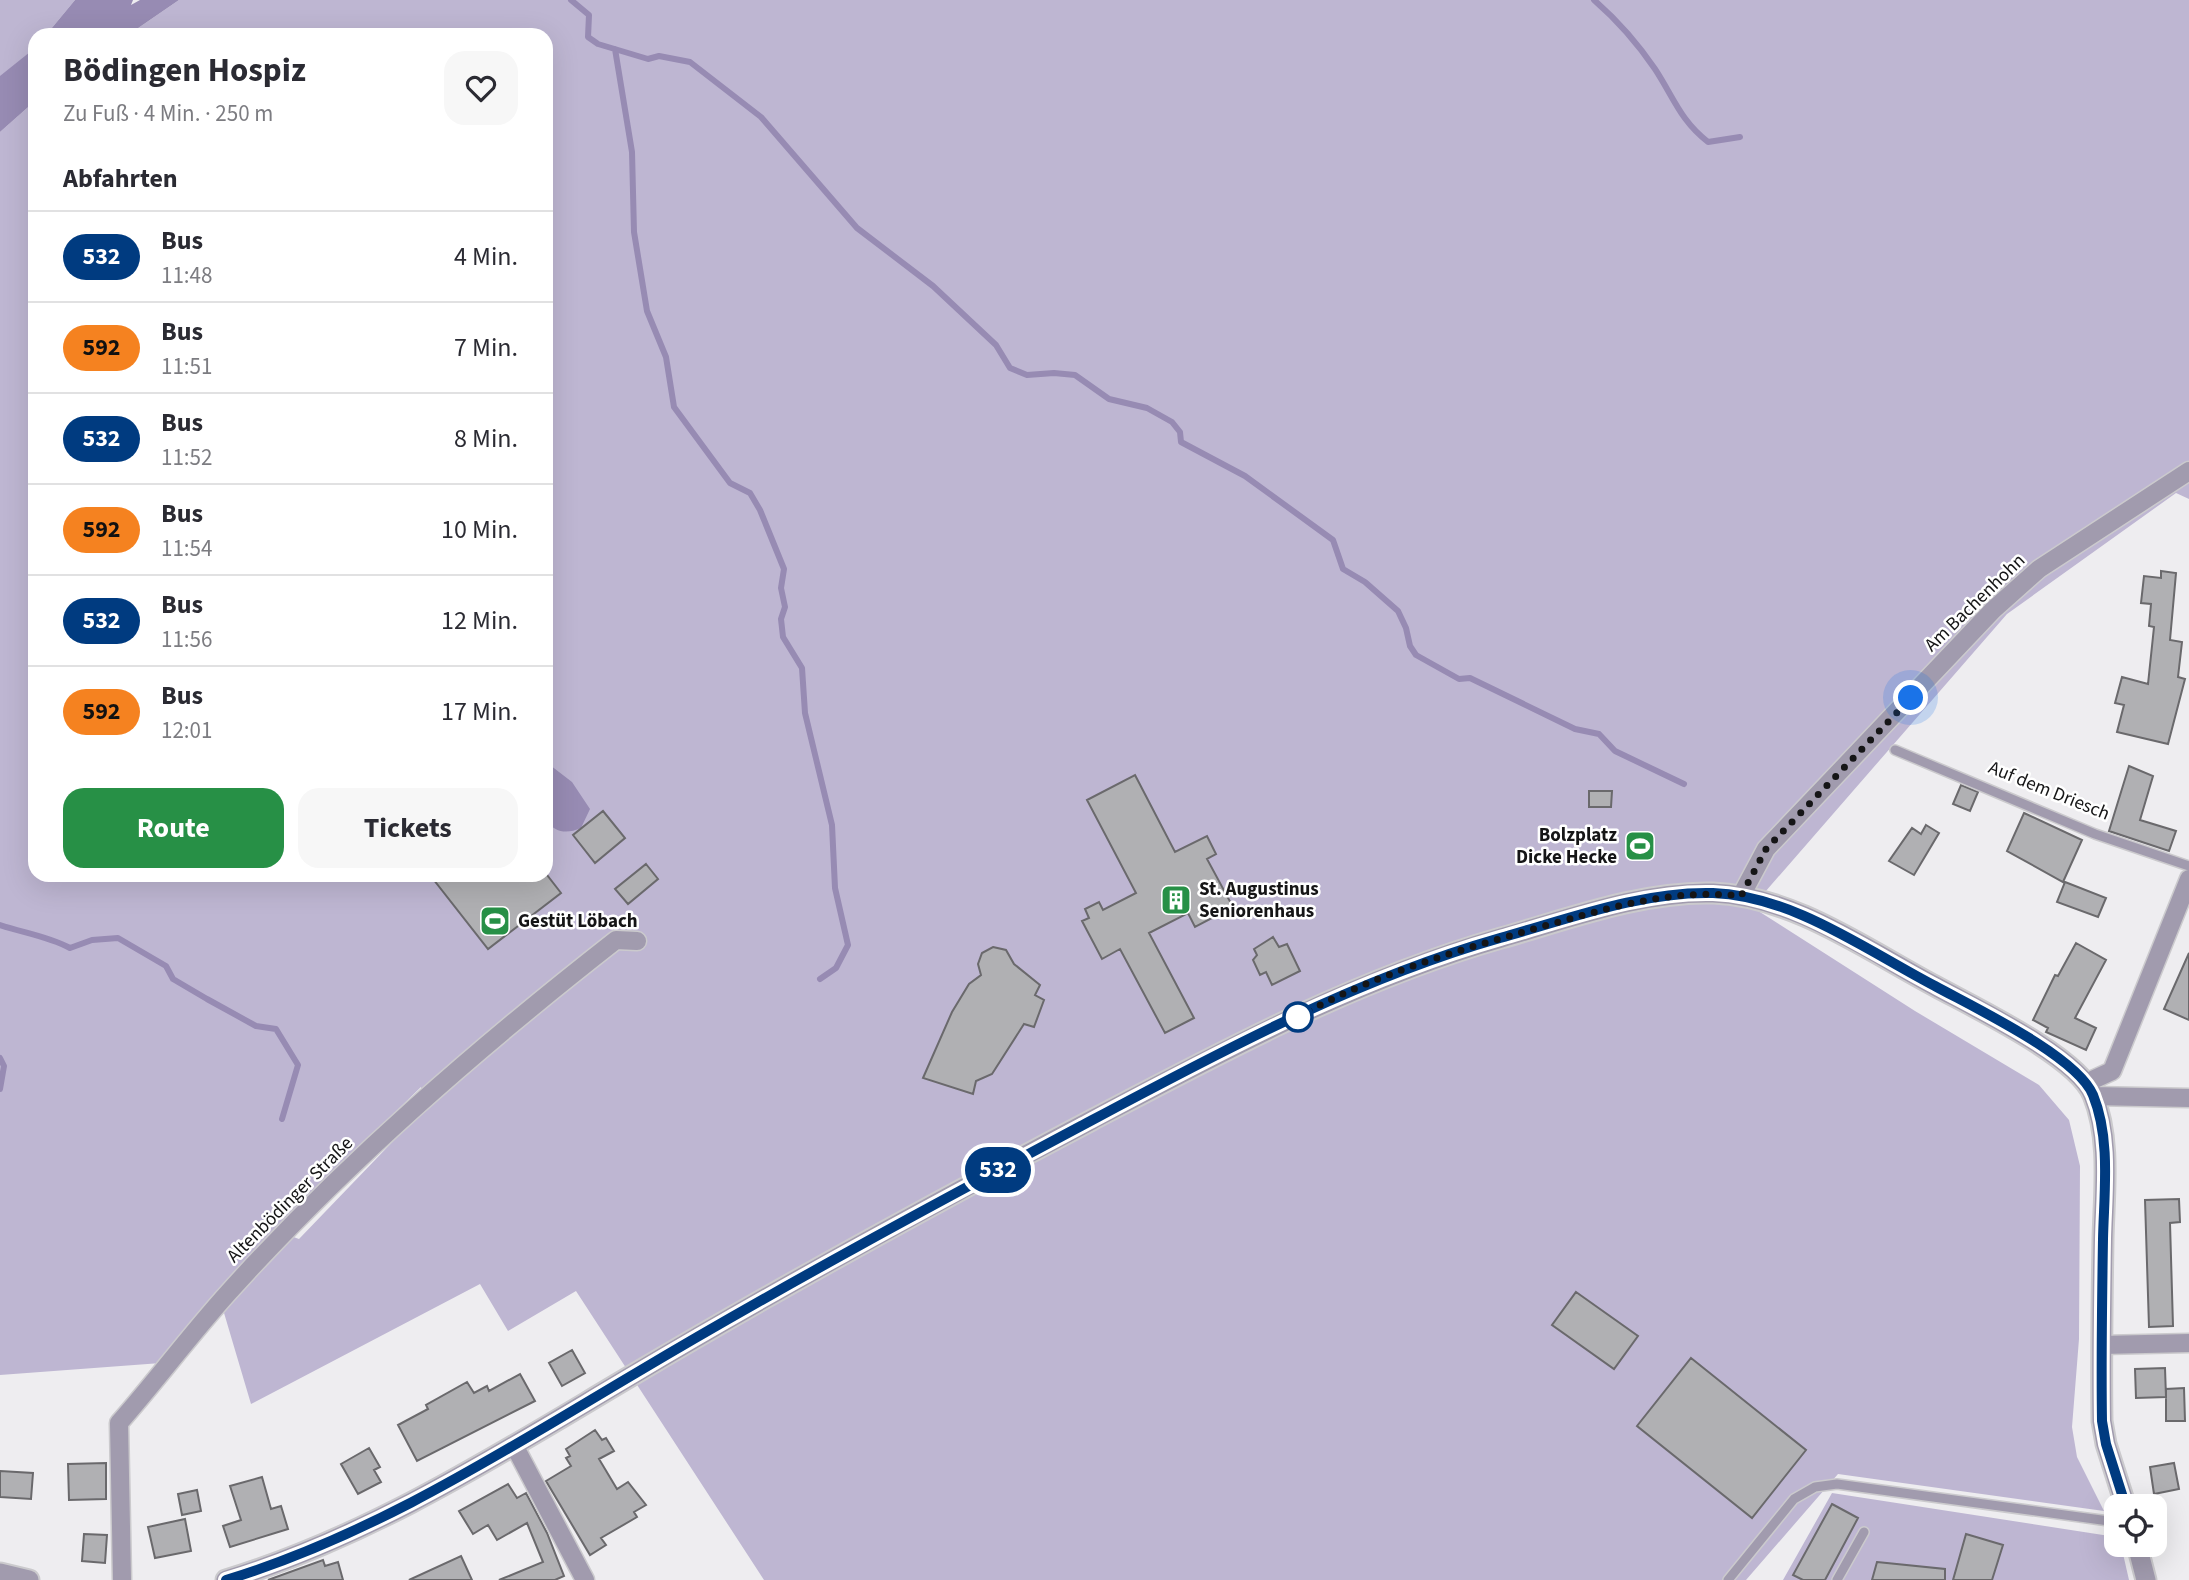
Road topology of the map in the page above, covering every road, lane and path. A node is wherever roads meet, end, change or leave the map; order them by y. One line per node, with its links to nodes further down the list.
1 (2189, 471): 5 (street, Am Bachenhohn)
2 (1895, 751): 3 (lane, Auf dem Driesch)
3 (2189, 866)
4 (2189, 879): 7 (street)
5 (1741, 896): 7 (street); 11 (street)
6 (637, 942): 19 (street, Altenbödinger Straße)
7 (2090, 1090): 8 (street); 10 (street)
8 (2189, 1098)
9 (2189, 1343): 10 (street)
10 (2102, 1345): 12 (street)
11 (515, 1447): 17 (street); 21 (street)
12 (2122, 1494)
13 (2104, 1520): 22 (lane)
14 (1864, 1532): 23 (lane)
15 (2140, 1557): 24 (street)
16 (0, 1573): 18 (street)
17 (248, 1577): 20 (street)
18 (29, 1580)
19 (122, 1580)
20 (226, 1580)
21 (585, 1580)
22 (1728, 1580)
23 (1837, 1580)
24 (2146, 1580)

